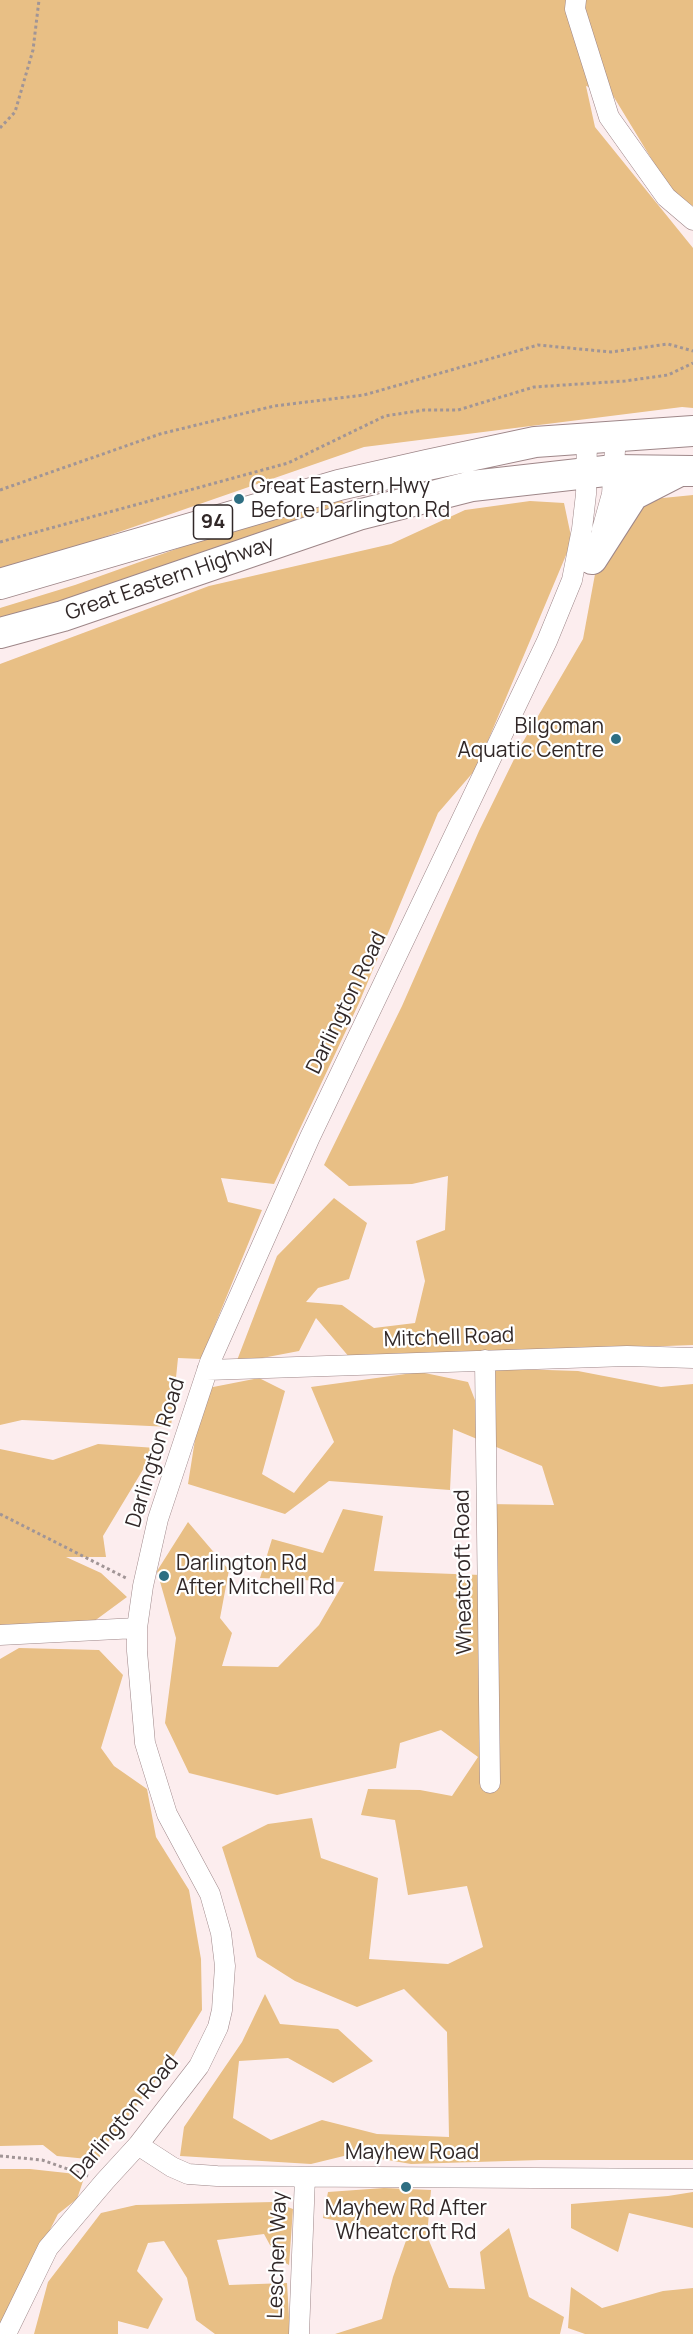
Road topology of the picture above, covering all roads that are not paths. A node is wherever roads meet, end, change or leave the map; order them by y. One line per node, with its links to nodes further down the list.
1 (576, 0): 2 (street)
2 (693, 220)
3 (693, 431): 4 (highway, Great Eastern Highway / 94)
4 (602, 437): 5 (street, Darlington Road); 5 (street, Darlington Road); 8 (highway, Great Eastern Highway / 94)
5 (601, 471): 6 (highway, Great Eastern Highway / 94); 7 (street, Darlington Road); 7 (street, Darlington Road); 9 (highway, Great Eastern Highway / 94)
6 (687, 471): 7 (highway)
7 (582, 570): 12 (street, Darlington Road)
8 (0, 584)
9 (0, 633)
10 (693, 1358): 11 (street, Mitchell Road)
11 (485, 1360): 12 (street, Mitchell Road); 15 (street, Wheatcroft Road)
12 (207, 1371): 13 (street, Darlington Road)
13 (137, 1628): 14 (street); 16 (street, Darlington Road)
14 (0, 1635)
15 (490, 1783)
16 (138, 2145): 17 (street, Mayhew Road); 19 (street, Darlington Road)
17 (305, 2177): 18 (street, Mayhew Road); 20 (street, Leschen Way)
18 (693, 2178)
19 (6, 2334)
20 (300, 2334)

